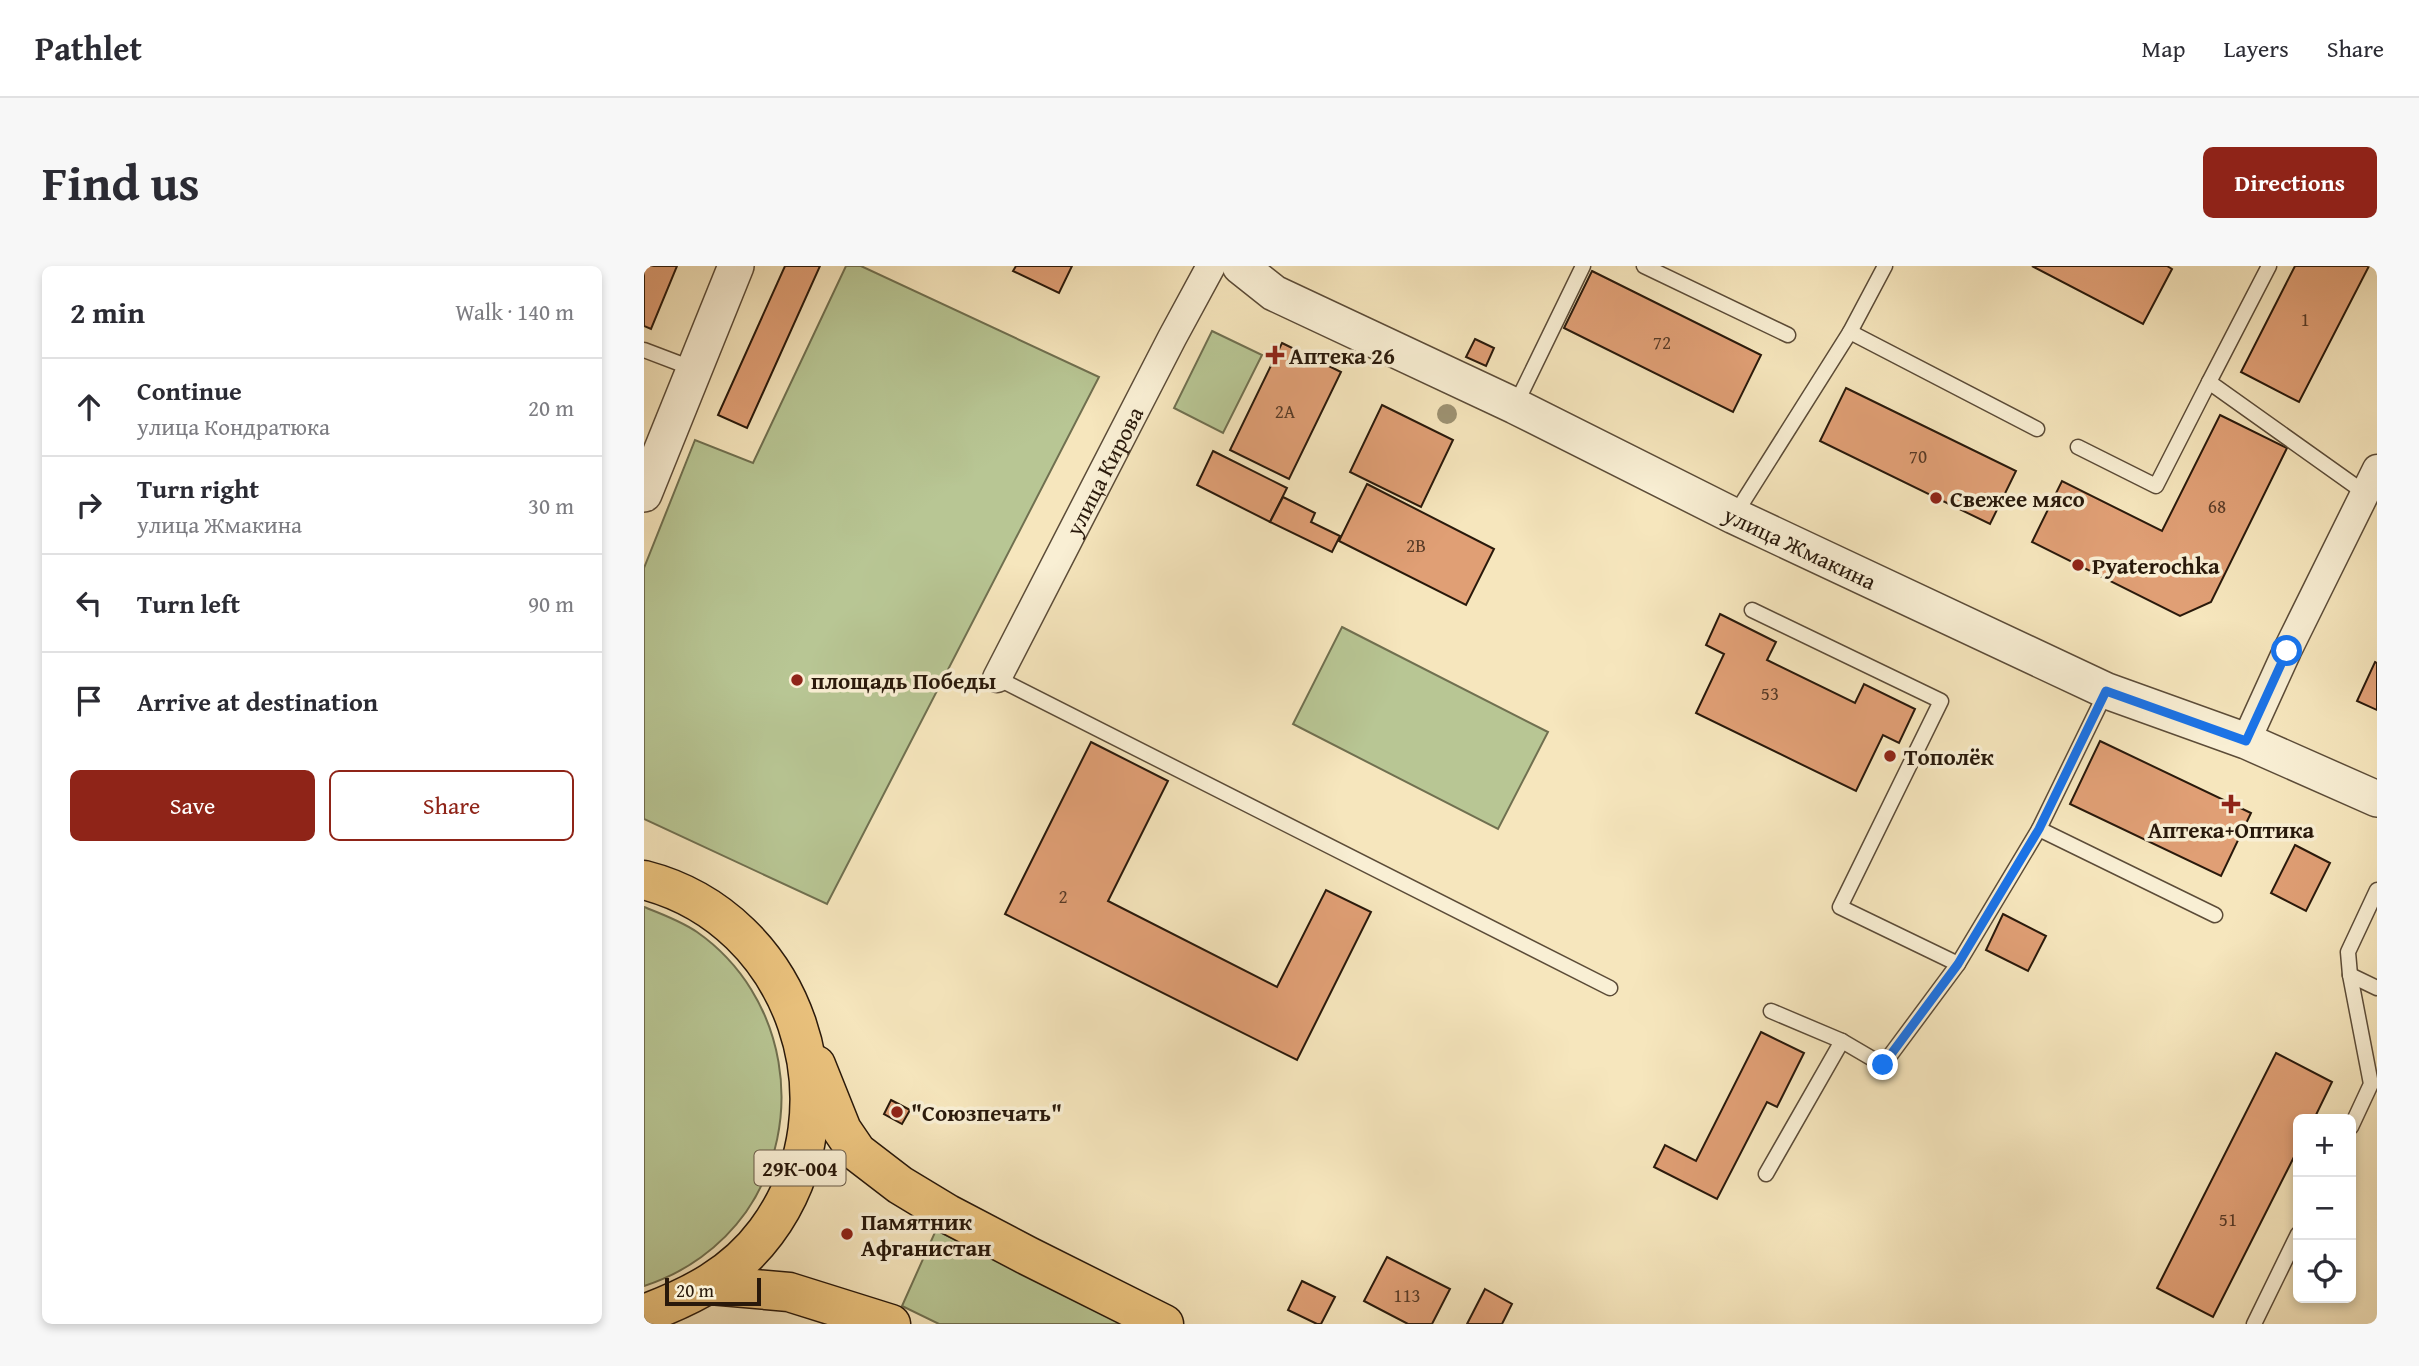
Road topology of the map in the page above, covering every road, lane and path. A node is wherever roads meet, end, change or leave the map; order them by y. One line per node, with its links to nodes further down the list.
1 (736, 266): 11 (street)
2 (1211, 266): 20 (street, улица Кирова)
3 (1240, 266): 13 (street, улица Жмакина)
4 (1584, 266): 13 (lane)
5 (1644, 266): 9 (lane)
6 (1885, 266): 8 (lane)
7 (2269, 266): 12 (lane)
8 (1850, 332): 14 (lane); 18 (lane)
9 (1788, 335)
10 (644, 350): 11 (lane)
11 (694, 369): 17 (street)
12 (2210, 382): 15 (lane); 16 (lane)
13 (1514, 406): 18 (street, улица Жмакина)
14 (2038, 429)
15 (2078, 447)
16 (2371, 481): 22 (street)
17 (644, 494)
18 (1734, 516): 21 (street, улица Жмакина)
19 (1752, 610): 28 (lane)
20 (997, 678): 30 (lane)
21 (2106, 691): 22 (street, улица Жмакина); 24 (lane)
22 (2246, 741): 23 (street, улица Жмакина)
23 (2377, 799)
24 (2039, 829): 27 (lane); 28 (lane)
25 (644, 880): 33 (main road, 29К-004)
26 (2377, 890): 29 (lane)
27 (2215, 915)
28 (1958, 964): 34 (lane)
29 (2350, 975): 31 (lane); 35 (lane)
30 (1610, 988)
31 (2377, 988)
32 (1771, 1011): 34 (lane)
33 (797, 1019): 38 (main road, 29К-004); 41 (main road, 29К-004)
34 (1842, 1041): 36 (lane)
35 (2356, 1116)
36 (1766, 1174)
37 (2295, 1240): 42 (lane)
38 (710, 1285): 39 (main road, 29К-004); 40 (main road, 29К-004)
39 (644, 1314)
40 (891, 1324)
41 (1164, 1324)
42 (2254, 1324)

